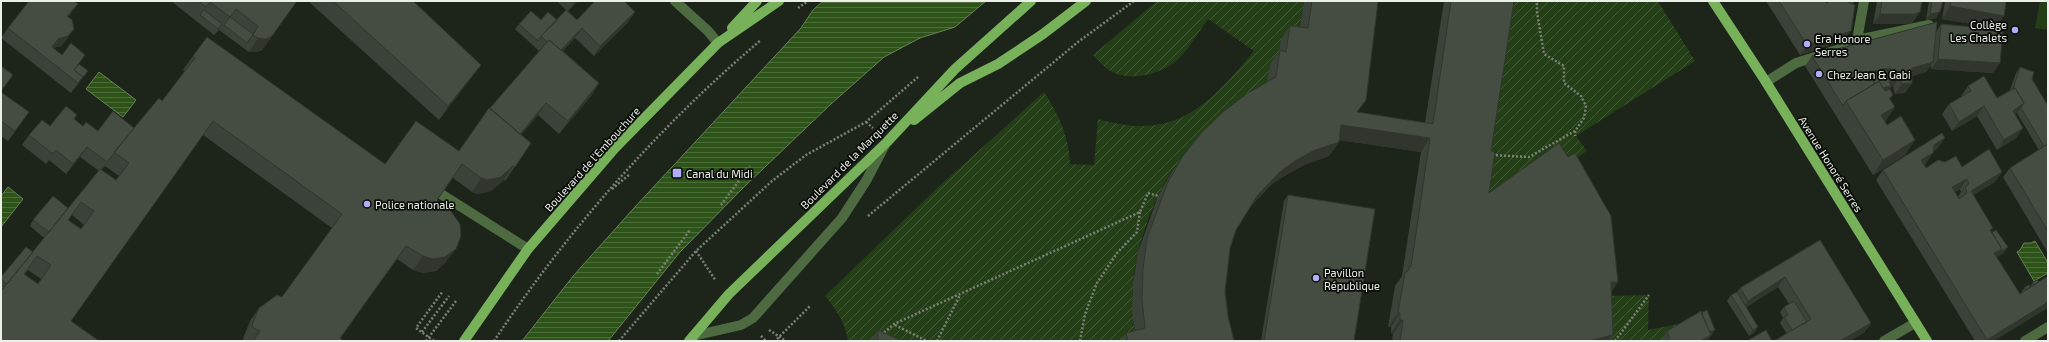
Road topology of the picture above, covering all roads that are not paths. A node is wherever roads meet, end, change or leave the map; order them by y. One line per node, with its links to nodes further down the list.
1 (675, 1): 10 (street)
2 (757, 1): 10 (main road)
3 (779, 1): 10 (main road, Boulevard de l'Embouchure)
4 (1031, 1): 12 (main road, Boulevard de la Marquette)
5 (1086, 1): 12 (main road)
6 (1713, 1): 11 (main road, Avenue Honoré Serres)
7 (1864, 1): 9 (street)
8 (1929, 25): 9 (street)
9 (1857, 40): 11 (street)
10 (718, 43): 14 (main road, Boulevard de l'Embouchure)
11 (1766, 82): 15 (main road, Avenue Honoré Serres)
12 (887, 142): 17 (main road, Boulevard de la Marquette); 17 (street)
13 (441, 194): 14 (street)
14 (528, 250): 18 (main road, Boulevard de l'Embouchure)
15 (1915, 323): 19 (street); 20 (main road, Avenue Honoré Serres)
16 (2048, 327): 21 (street)
17 (694, 339)
18 (464, 341)
19 (1884, 341)
20 (1926, 341)
21 (2025, 341)

